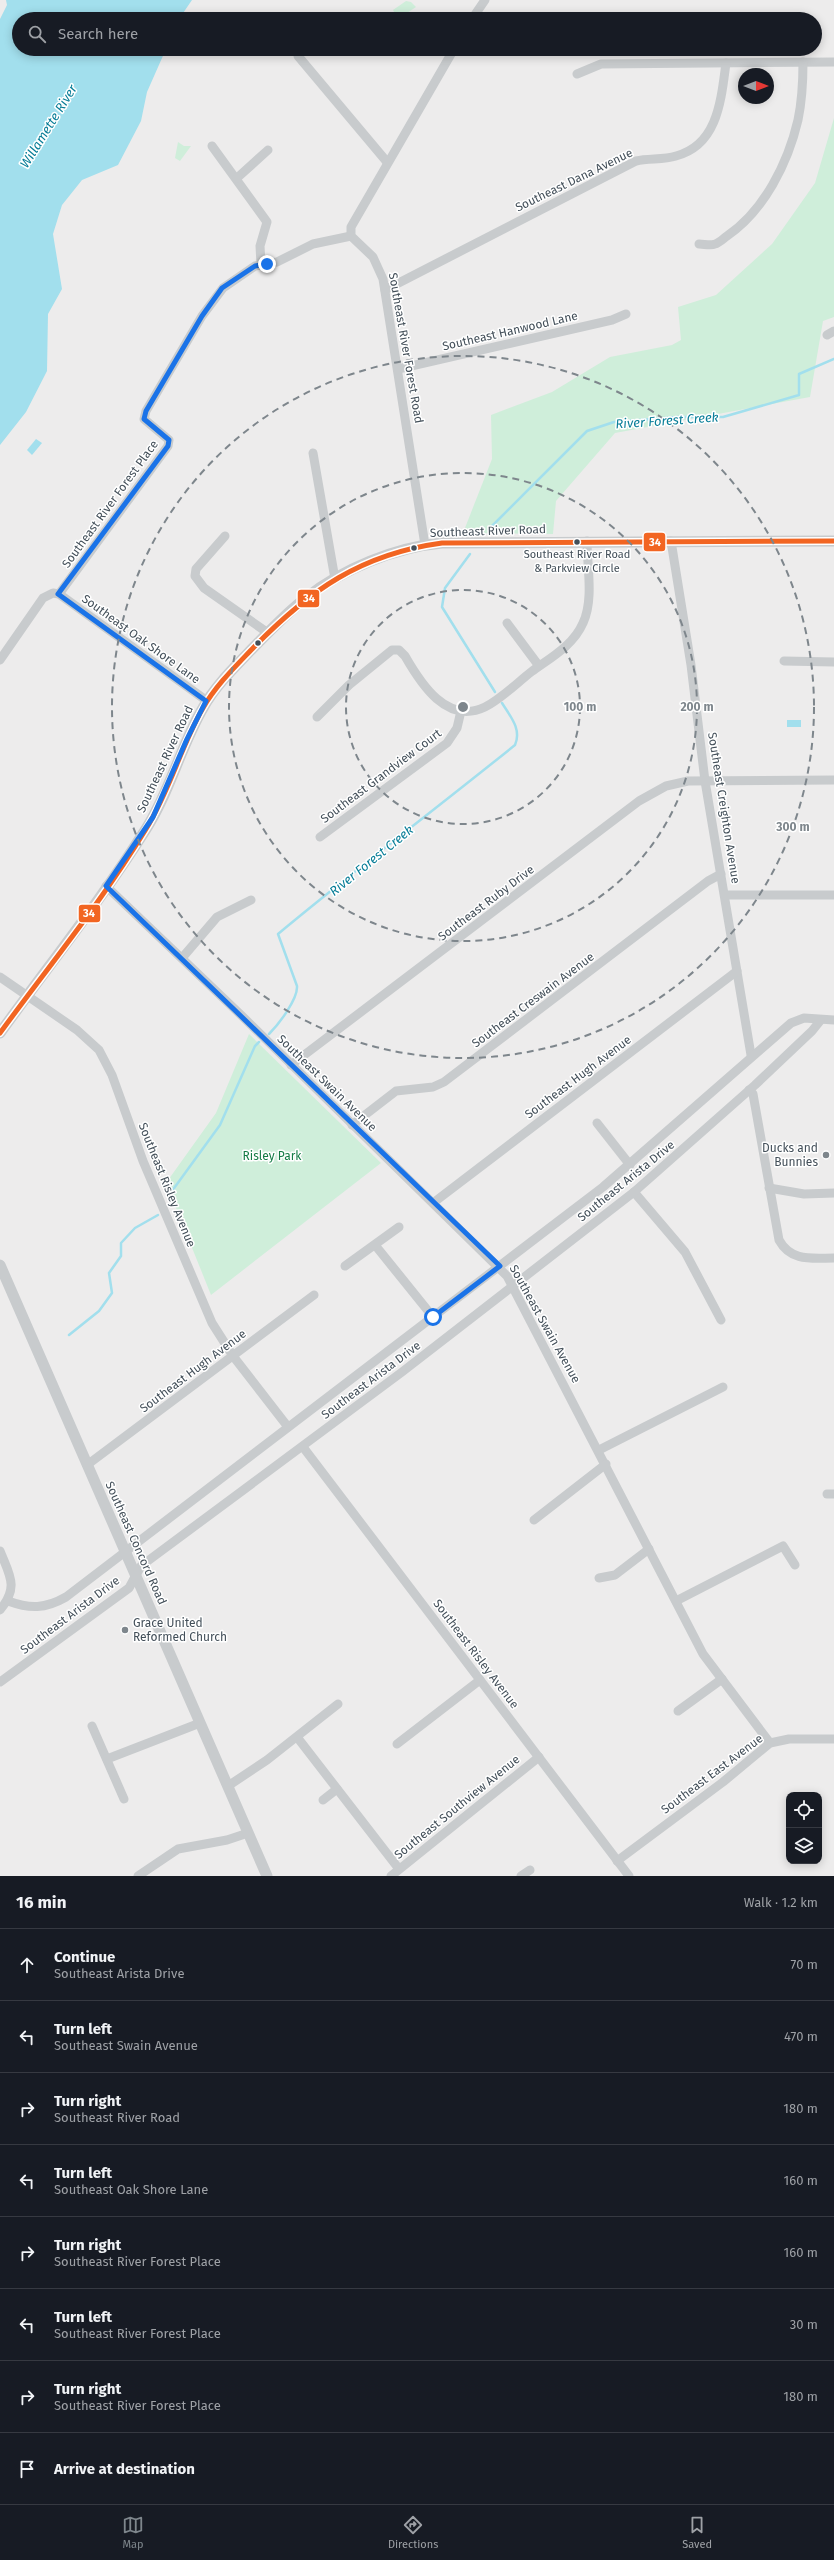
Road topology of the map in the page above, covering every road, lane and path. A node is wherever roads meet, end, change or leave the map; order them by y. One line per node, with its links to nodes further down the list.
1 (486, 0): 2 (street)
2 (477, 12)
3 (298, 56): 11 (street)
4 (450, 56): 11 (street)
5 (803, 62): 6 (street); 7 (street); 14 (street)
6 (834, 62)
7 (726, 63): 8 (street); 16 (street, Southeast Dana Avenue)
8 (577, 74)
9 (212, 146): 12 (street)
10 (268, 150): 12 (street)
11 (387, 162): 13 (street)
12 (237, 178): 15 (street)
13 (351, 236): 15 (street, Southeast River Forest Place); 16 (street, Southeast River Forest Road)
14 (699, 244)
15 (261, 264): 26 (street, Southeast River Forest Place)
16 (386, 290): 18 (street, Southeast River Forest Road)
17 (626, 314): 18 (street, Southeast Hanwood Lane)
18 (398, 369): 24 (street, Southeast River Forest Road)
19 (313, 453): 25 (street)
20 (225, 536): 28 (street)
21 (587, 541): 22 (street, Southeast River Road); 24 (street, Southeast River Road); 32 (street)
22 (671, 541): 23 (street, Southeast River Road); 37 (street, Southeast Creighton Avenue)
23 (834, 541)
24 (425, 545): 25 (street, Southeast River Road)
25 (335, 579): 28 (street, Southeast River Road)
26 (58, 594): 29 (street); 33 (street, Southeast Oak Shore Lane)
27 (507, 623): 32 (street)
28 (268, 633): 33 (street, Southeast River Road)
29 (0, 660)
30 (784, 661): 31 (street)
31 (834, 662)
32 (539, 666): 34 (street)
33 (206, 701): 40 (street, Southeast River Road)
34 (461, 711): 35 (street); 38 (street, Southeast Grandview Court)
35 (317, 717)
36 (834, 780): 37 (street, Southeast Ruby Drive)
37 (705, 781): 39 (street, Southeast Creighton Avenue); 52 (street, Southeast Ruby Drive)
38 (320, 837)
39 (721, 874): 41 (street, Southeast Creighton Avenue); 55 (street, Southeast Creswain Avenue)
40 (106, 886): 44 (street, Southeast Swain Avenue); 47 (street, Southeast River Road)
41 (725, 895): 42 (street); 45 (street, Southeast Creighton Avenue)
42 (834, 895)
43 (251, 900): 44 (street)
44 (182, 958): 52 (street, Southeast Swain Avenue)
45 (737, 971): 51 (street, Southeast Creighton Avenue); 60 (street, Southeast Hugh Avenue)
46 (0, 977): 47 (street, Southeast Risley Avenue)
47 (27, 995): 50 (street, Southeast River Road); 71 (street, Southeast Risley Avenue)
48 (820, 1020): 49 (street); 51 (street, Southeast Arista Drive); 53 (street, Southeast Arista Drive)
49 (834, 1020)
50 (0, 1033)
51 (751, 1056): 56 (street, Southeast Arista Drive)
52 (291, 1065): 55 (street, Southeast Swain Avenue)
53 (750, 1090): 57 (street); 58 (street, Southeast Arista Drive)
54 (597, 1124): 56 (street)
55 (352, 1125): 60 (street, Southeast Swain Avenue)
56 (630, 1165): 66 (street, Southeast Arista Drive)
57 (769, 1188): 59 (street); 63 (street)
58 (634, 1192): 67 (street, Southeast Arista Drive); 70 (street)
59 (834, 1193)
60 (433, 1203): 66 (street, Southeast Swain Avenue)
61 (399, 1226): 62 (street)
62 (375, 1245): 65 (street); 69 (street)
63 (834, 1258)
64 (0, 1265): 77 (street, Southeast Concord Road)
65 (345, 1266)
66 (500, 1266): 67 (street, Southeast Swain Avenue); 69 (street, Southeast Arista Drive)
67 (513, 1286): 74 (street, Southeast Arista Drive); 75 (street, Southeast Swain Avenue)
68 (314, 1294): 71 (street, Southeast Hugh Avenue)
69 (433, 1317): 73 (street, Southeast Arista Drive)
70 (721, 1320)
71 (233, 1356): 73 (street, Southeast Risley Avenue); 77 (street, Southeast Hugh Avenue)
72 (723, 1387): 75 (street)
73 (288, 1427): 81 (street, Southeast Arista Drive)
74 (303, 1447): 83 (street, Southeast Arista Drive); 89 (street, Southeast Risley Avenue)
75 (599, 1450): 76 (street, Southeast Swain Avenue)
76 (606, 1464): 78 (street); 79 (street, Southeast Swain Avenue)
77 (87, 1465): 81 (street, Southeast Concord Road)
78 (534, 1520)
79 (649, 1550): 84 (street); 86 (street, Southeast Swain Avenue)
80 (0, 1551): 85 (street)
81 (125, 1552): 83 (street, Southeast Concord Road); 85 (street, Southeast Arista Drive)
82 (795, 1565): 86 (street)
83 (136, 1576): 90 (street, Southeast Arista Drive); 93 (street, Southeast Concord Road)
84 (599, 1578)
85 (8, 1600): 87 (street)
86 (676, 1601): 88 (street, Southeast Swain Avenue)
87 (0, 1610)
88 (722, 1679): 92 (street); 97 (street, Southeast Swain Avenue)
89 (480, 1680): 98 (street); 99 (street, Southeast Risley Avenue)
90 (0, 1682)
91 (338, 1704): 95 (street)
92 (678, 1711)
93 (200, 1723): 100 (street); 101 (street, Southeast Concord Road)
94 (92, 1726): 100 (street)
95 (297, 1737): 101 (street); 102 (street)
96 (834, 1739): 97 (street, Southeast East Avenue)
97 (770, 1743): 106 (street, Southeast East Avenue)
98 (397, 1744)
99 (539, 1758): 106 (street, Southeast Risley Avenue); 107 (street, Southeast Southview Avenue)
100 (107, 1759): 103 (street)
101 (228, 1786): 105 (street, Southeast Concord Road)
102 (336, 1789): 104 (street); 107 (street)
103 (124, 1799)
104 (323, 1800)
105 (248, 1833): 109 (street); 110 (street, Southeast Concord Road)
106 (617, 1861): 113 (street, Southeast Risley Avenue)
107 (399, 1869): 111 (street, Southeast Southview Avenue)
108 (530, 1870): 112 (street)
109 (138, 1876)
110 (267, 1876)
111 (390, 1876)
112 (521, 1876)
113 (629, 1876)

